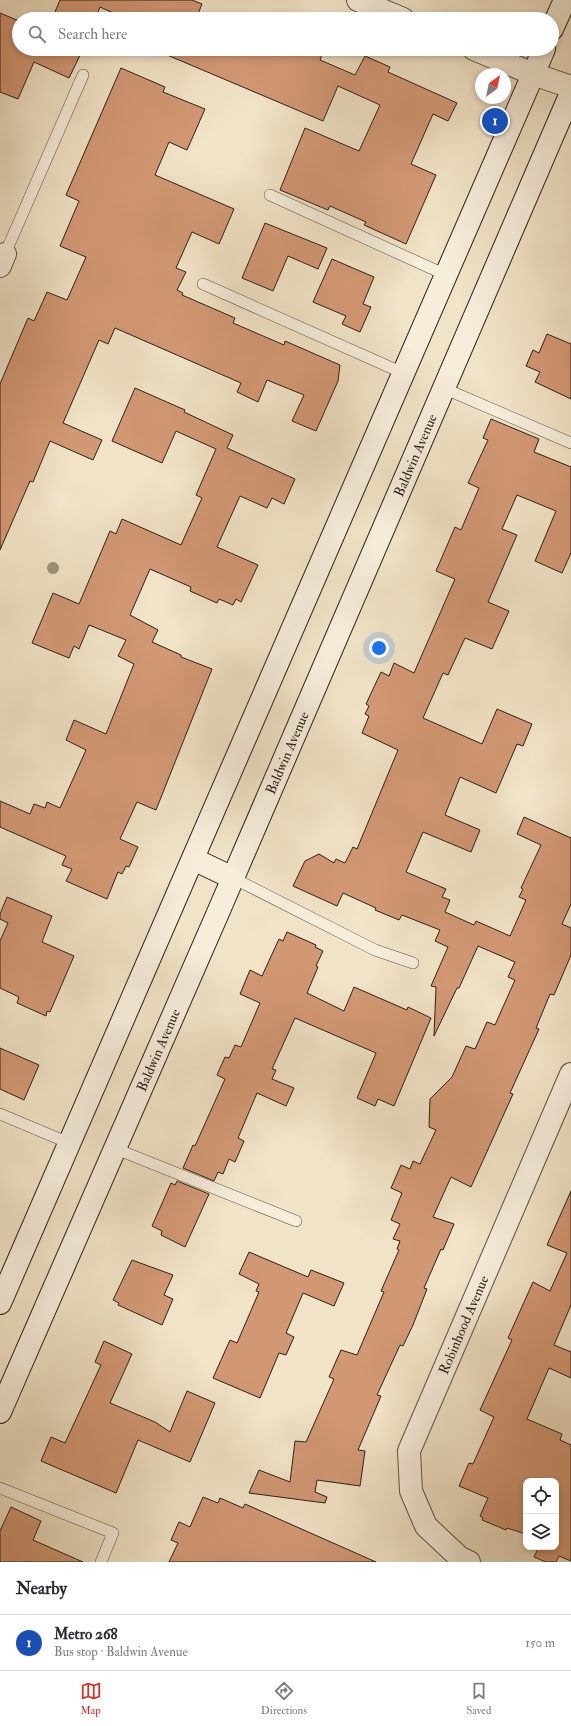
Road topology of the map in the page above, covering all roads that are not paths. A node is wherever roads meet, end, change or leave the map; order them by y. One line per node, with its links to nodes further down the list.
1 (358, 0): 3 (main road)
2 (565, 0): 4 (main road)
3 (386, 12)
4 (559, 13)
5 (491, 56): 7 (main road)
6 (541, 56): 7 (main road)
7 (533, 74): 9 (main road); 13 (main road)
8 (84, 75): 12 (lane)
9 (571, 87)
10 (571, 93): 16 (main road, Baldwin Avenue)
11 (270, 195): 13 (lane)
12 (3, 260)
13 (446, 276): 15 (main road)
14 (203, 284): 15 (lane)
15 (403, 373): 18 (main road)
16 (444, 388): 17 (lane); 19 (main road, Baldwin Avenue)
17 (571, 443)
18 (193, 859): 19 (main road); 23 (main road)
19 (233, 878): 20 (lane); 24 (main road, Baldwin Avenue)
20 (413, 963)
21 (571, 1074): 30 (main road, Robinhood Avenue)
22 (0, 1114): 23 (lane)
23 (69, 1143): 26 (main road)
24 (116, 1149): 25 (lane); 27 (main road, Baldwin Avenue)
25 (296, 1221)
26 (0, 1303)
27 (0, 1412)
28 (0, 1488): 29 (lane)
29 (101, 1562)
30 (469, 1562)

